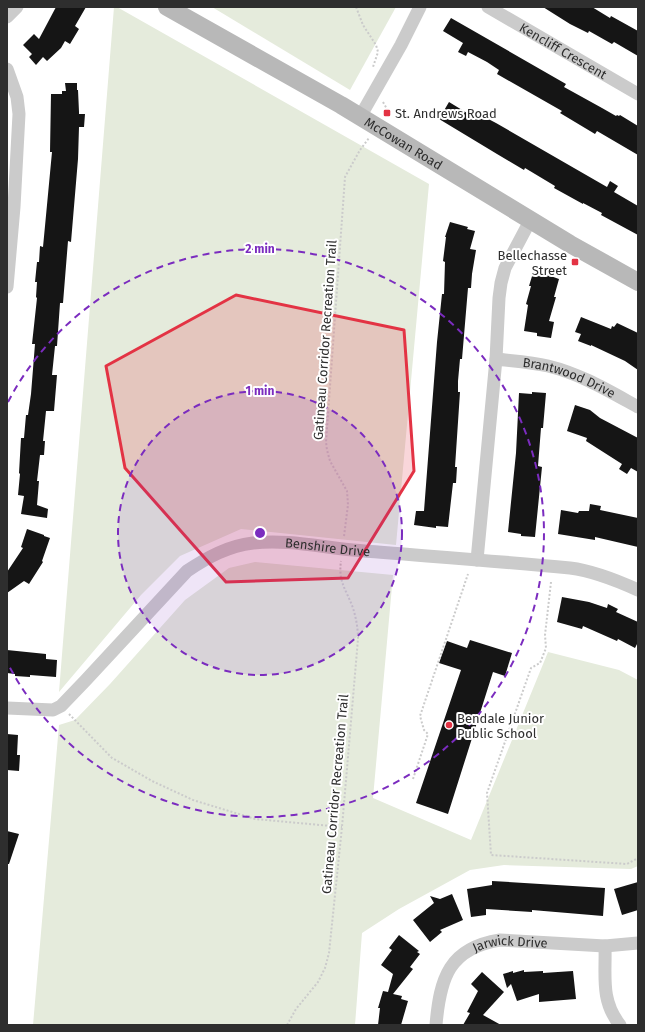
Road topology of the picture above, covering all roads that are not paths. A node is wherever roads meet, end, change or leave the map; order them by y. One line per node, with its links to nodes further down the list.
1 (17, 7): 5 (street)
2 (167, 7): 8 (main road, McCowan Road)
3 (420, 7): 8 (street)
4 (488, 7): 7 (street, Kencliff Crescent)
5 (7, 17)
6 (7, 69): 9 (street)
7 (638, 94)
8 (360, 117): 10 (main road, McCowan Road)
9 (10, 207): 12 (street)
10 (531, 219): 11 (main road, McCowan Road); 13 (street)
11 (638, 282)
12 (7, 287)
13 (496, 359): 14 (street, Brantwood Drive); 15 (street)
14 (638, 407)
15 (477, 560): 16 (street, Benshire Drive); 17 (street, Benshire Drive)
16 (638, 590)
17 (7, 708)
18 (638, 943): 19 (street, Jarwick Drive)
19 (605, 946): 20 (street, Jarwick Drive); 21 (street)
20 (436, 1025)
21 (620, 1025)

